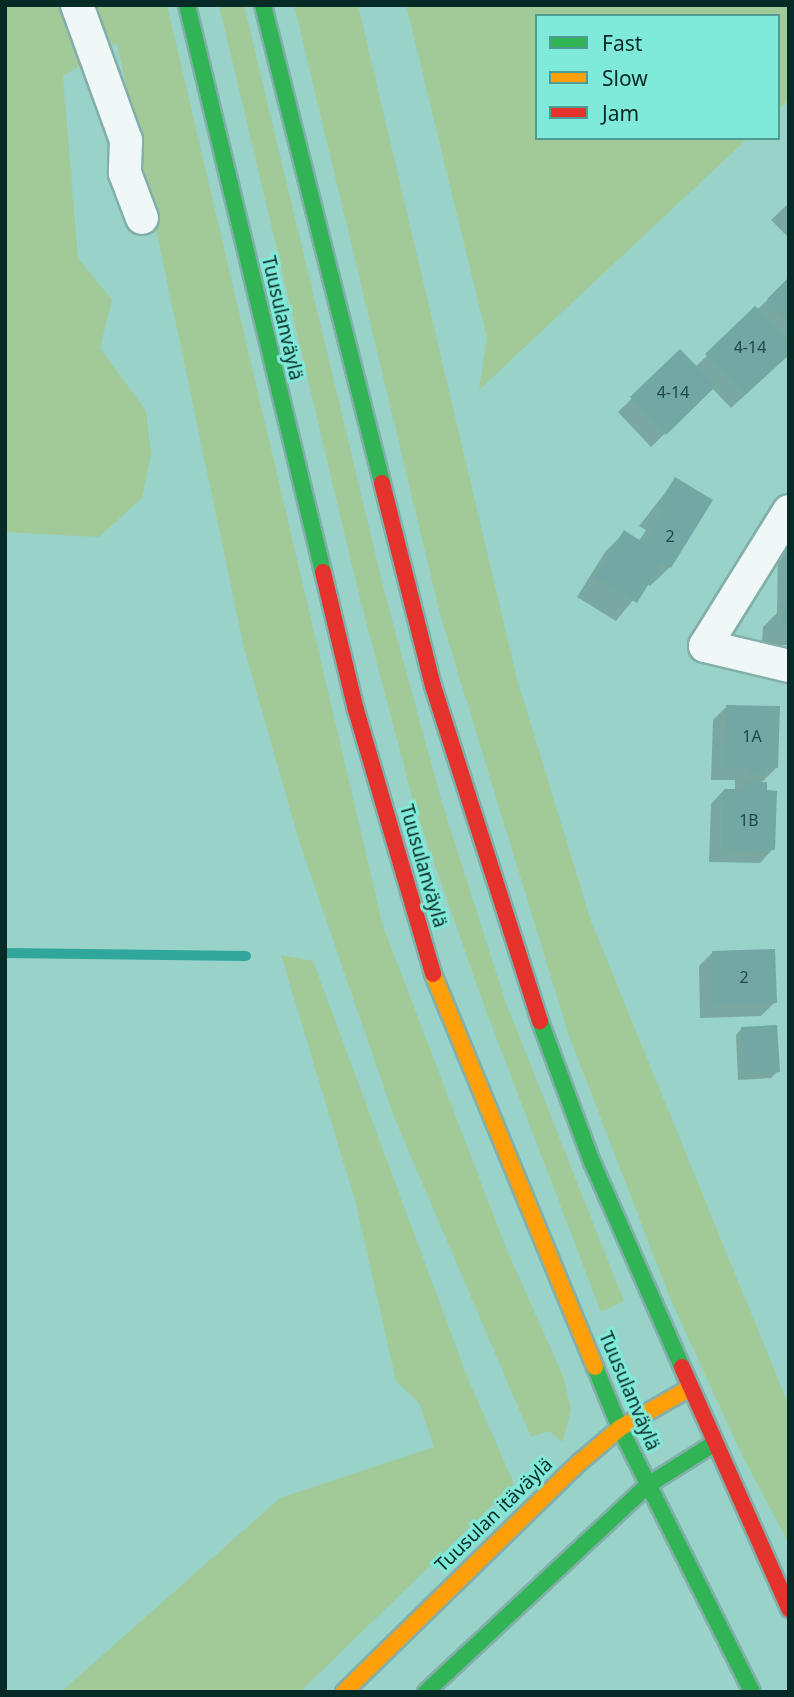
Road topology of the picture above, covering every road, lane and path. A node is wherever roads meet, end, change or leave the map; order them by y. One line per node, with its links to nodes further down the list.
1 (77, 5): 4 (street)
2 (187, 5): 8 (main road, Tuusulanväylä)
3 (263, 5): 7 (main road)
4 (142, 218)
5 (789, 511): 6 (street)
6 (789, 666)
7 (688, 1389): 8 (main road, Tuusulan itäväylä); 9 (main road)
8 (620, 1428): 10 (main road, Tuusulanväylä); 12 (main road, Tuusulan itäväylä)
9 (713, 1444): 10 (main road); 11 (main road)
10 (648, 1485): 13 (main road); 14 (main road, Tuusulanväylä)
11 (789, 1609)
12 (344, 1692)
13 (426, 1692)
14 (752, 1692)

